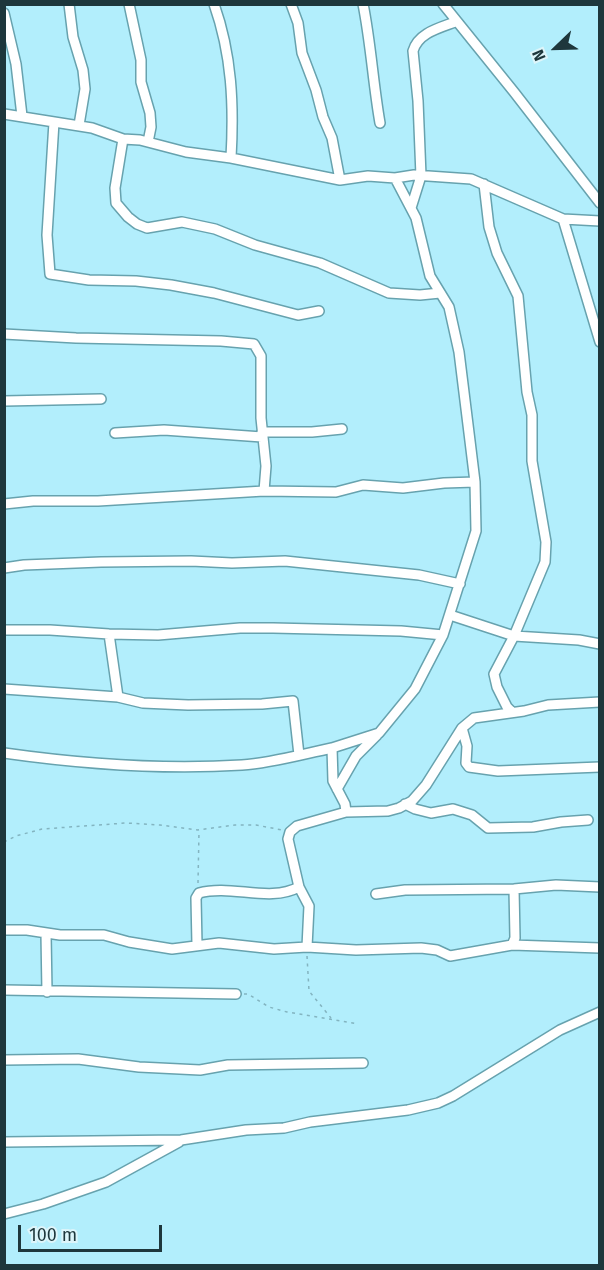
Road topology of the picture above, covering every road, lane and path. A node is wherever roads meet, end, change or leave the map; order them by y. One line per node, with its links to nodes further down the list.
1 (69, 4): 13 (street)
2 (129, 4): 15 (street)
3 (214, 4): 16 (street)
4 (291, 4): 19 (street)
5 (363, 4): 12 (street)
6 (443, 4): 8 (street)
7 (4, 13): 10 (street)
8 (455, 22): 17 (street); 21 (street)
9 (4, 114): 10 (street)
10 (22, 116): 11 (street)
11 (54, 122): 13 (street); 26 (street)
12 (380, 123)
13 (79, 126): 14 (street)
14 (123, 139): 15 (street); 25 (street)
15 (148, 142): 16 (street)
16 (231, 158): 19 (street)
17 (421, 176): 18 (street); 20 (street); 22 (street)
18 (395, 178): 19 (street); 22 (street)
19 (340, 180)
20 (484, 184): 23 (street); 43 (street)
21 (600, 202)
22 (411, 208): 25 (street)
23 (562, 219): 24 (street); 28 (street)
24 (600, 221)
25 (440, 293): 34 (street)
26 (319, 311)
27 (4, 334): 33 (street)
28 (600, 342)
29 (101, 399): 30 (street)
30 (4, 401)
31 (342, 429): 33 (street)
32 (115, 433): 33 (street)
33 (262, 434): 35 (street)
34 (475, 482): 35 (street); 38 (street)
35 (264, 492): 36 (street)
36 (4, 504)
37 (4, 568): 38 (street)
38 (460, 584): 39 (street)
39 (450, 615): 42 (street); 43 (street)
40 (4, 630): 41 (street)
41 (109, 634): 42 (street); 46 (street)
42 (443, 635): 50 (street)
43 (514, 636): 44 (street); 48 (street)
44 (600, 644)
45 (4, 689): 46 (street)
46 (118, 697): 54 (street)
47 (600, 702): 48 (street)
48 (512, 712): 49 (street)
49 (462, 728): 56 (street); 58 (street)
50 (379, 733): 51 (street); 55 (street)
51 (346, 745): 52 (street); 55 (street)
52 (333, 748): 54 (street); 57 (street)
53 (4, 753): 54 (street)
54 (299, 755)
55 (356, 756): 57 (street)
56 (600, 767)
57 (337, 789): 59 (street)
58 (405, 804): 59 (street); 60 (street)
59 (346, 812): 62 (street)
60 (588, 820)
61 (198, 830): 62 (path); 63 (path); 67 (path)
62 (290, 832): 64 (street)
63 (4, 842)
64 (299, 887): 67 (street); 73 (street)
65 (600, 887): 66 (street)
66 (514, 889): 68 (street); 72 (street)
67 (199, 893): 71 (street)
68 (376, 894)
69 (4, 930): 70 (street)
70 (46, 934): 71 (street); 76 (street)
71 (197, 945): 73 (street)
72 (512, 945): 73 (street); 74 (street)
73 (307, 947): 79 (path)
74 (600, 948)
75 (4, 990): 76 (street)
76 (47, 992): 77 (street)
77 (236, 994): 79 (path)
78 (600, 1012): 83 (street)
79 (331, 1019): 80 (path)
80 (358, 1024)
81 (4, 1060): 82 (street)
82 (363, 1063)
83 (181, 1140): 84 (street); 85 (street)
84 (4, 1142)
85 (4, 1214)

